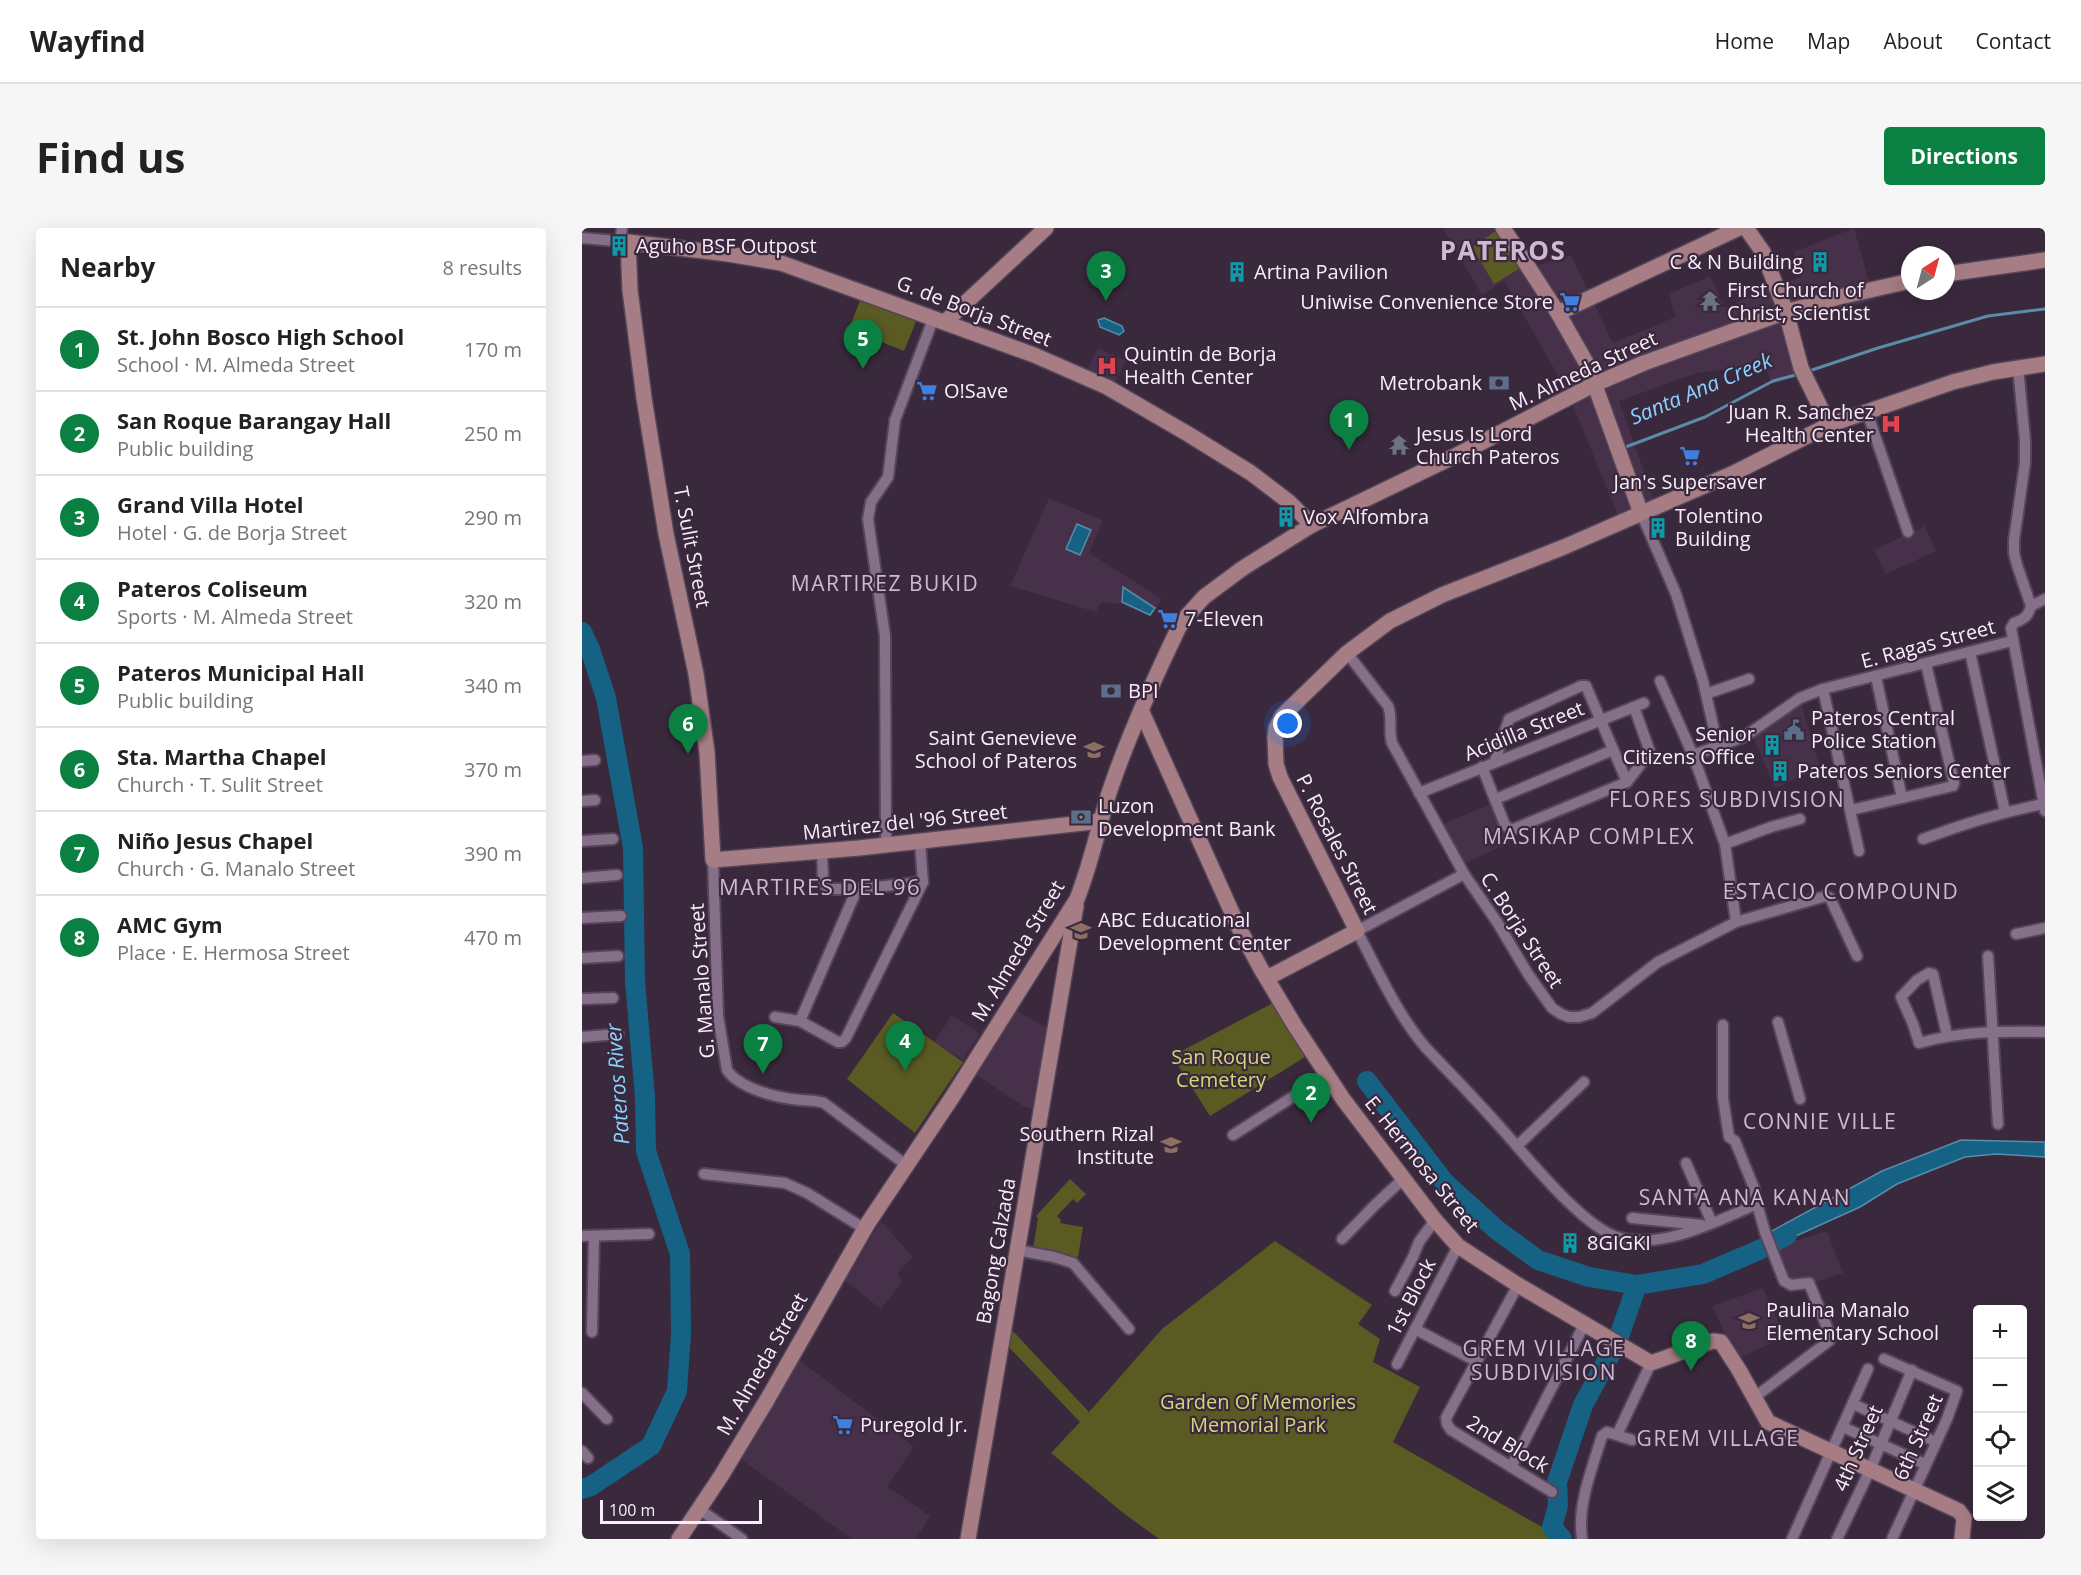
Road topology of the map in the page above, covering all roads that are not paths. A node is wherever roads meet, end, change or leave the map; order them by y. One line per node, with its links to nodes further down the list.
1 (1046, 228): 12 (street)
2 (1503, 228): 11 (street)
3 (1739, 228): 11 (street)
4 (1746, 228): 10 (street)
5 (623, 237): 6 (street, G. de Borja Street); 12 (street, G. de Borja Street); 60 (street, T. Sulit Street)
6 (582, 238)
7 (2045, 260): 8 (street)
8 (1955, 273)
9 (1901, 283): 10 (street, M. Almeda Street)
10 (1786, 312): 15 (street, M. Almeda Street); 17 (street)
11 (1558, 313): 15 (street)
12 (940, 319): 19 (street, G. de Borja Street); 57 (street)
13 (2045, 364): 14 (street, P. Rosales Street)
14 (2018, 367): 16 (street, P. Rosales Street); 22 (street)
15 (1595, 384): 18 (street); 19 (street, M. Almeda Street)
16 (1867, 412): 17 (street, P. Rosales Street); 20 (street)
17 (1829, 425): 18 (street, P. Rosales Street)
18 (1641, 513): 25 (street, P. Rosales Street); 31 (street)
19 (1312, 525): 32 (street, M. Almeda Street)
20 (1908, 532)
21 (2045, 599): 22 (street)
22 (2031, 606): 23 (street, E. Ragas Street)
23 (2012, 640): 24 (street, E. Ragas Street); 47 (street)
24 (1970, 652): 26 (street, E. Ragas Street); 49 (street)
25 (1347, 653): 42 (street, C. Borja Street); 71 (street, P. Rosales Street)
26 (1926, 664): 27 (street, E. Ragas Street); 43 (street)
27 (1876, 677): 30 (street, E. Ragas Street); 43 (street)
28 (1749, 679): 31 (street)
29 (1660, 681): 36 (street)
30 (1823, 689): 34 (street, E. Ragas Street); 48 (street)
31 (1706, 694): 34 (street)
32 (1141, 710): 51 (street, M. Almeda Street); 77 (street, E. Hermosa Street)
33 (1600, 720): 35 (street); 39 (street, Acidilla Street); 39 (street); 41 (street, Acidilla Street)
34 (1718, 747): 36 (street, E. Ragas Street)
35 (1613, 750): 41 (street); 44 (street)
36 (1693, 755): 56 (street)
37 (595, 760): 38 (street)
38 (582, 761)
39 (1495, 761): 40 (street, Acidilla Street)
40 (1482, 767): 42 (street, Acidilla Street); 44 (street)
41 (1627, 782): 44 (street)
42 (1419, 793): 62 (street, C. Borja Street)
43 (1902, 798): 48 (street)
44 (1496, 799)
45 (595, 800): 46 (street)
46 (582, 801)
47 (2044, 807): 49 (street)
48 (1851, 810): 58 (street)
49 (2005, 812): 53 (street)
50 (1800, 819): 56 (street)
51 (1101, 821): 55 (street, Martirez del '96 Street); 66 (street, M. Almeda Street)
52 (613, 839): 54 (street)
53 (1923, 839)
54 (582, 841)
55 (920, 841): 57 (street, Martirez del '96 Street); 64 (street)
56 (1725, 844): 69 (street)
57 (886, 846): 59 (street, Martirez del '96 Street)
58 (1859, 851)
59 (822, 852): 60 (street, Martirez del '96 Street); 65 (street)
60 (713, 861): 96 (street, G. Manalo Street)
61 (616, 874): 63 (street)
62 (1464, 874): 69 (street, C. Borja Street); 71 (street)
63 (582, 878)
64 (923, 882): 65 (street); 81 (street)
65 (857, 889): 81 (street)
66 (1077, 899): 96 (street, M. Almeda Street); 109 (street, Bagong Calzada)
67 (621, 916): 68 (street)
68 (582, 918)
69 (1737, 922): 75 (street, C. Borja Street)
70 (2045, 928): 72 (street)
71 (1357, 931): 77 (street); 94 (street, P. Rosales Street)
72 (2016, 934)
73 (618, 956): 76 (street)
74 (1988, 956): 84 (street)
75 (1857, 957)
76 (582, 958)
77 (1267, 978): 89 (street, E. Hermosa Street)
78 (613, 998): 79 (street)
79 (582, 999)
80 (775, 1017): 81 (street)
81 (800, 1021)
82 (1778, 1022): 91 (street)
83 (1723, 1025): 99 (street)
84 (1991, 1031): 85 (street); 87 (street); 92 (street)
85 (2045, 1032)
86 (618, 1034): 88 (street)
87 (1947, 1035): 87 (street)
88 (582, 1037)
89 (1327, 1075): 93 (street); 98 (street, E. Hermosa Street)
90 (1584, 1082): 94 (street)
91 (1800, 1099)
92 (1998, 1124)
93 (1233, 1135)
94 (1517, 1146): 102 (street, P. Rosales Street)
95 (1686, 1163): 102 (street)
96 (906, 1165): 103 (street, M. Almeda Street)
97 (704, 1173): 103 (street)
98 (1403, 1179): 101 (street, E. Hermosa Street); 107 (street)
99 (1756, 1204): 102 (street, P. Rosales Street); 123 (street)
100 (1632, 1218): 102 (street)
101 (1435, 1220): 108 (street, E. Hermosa Street); 111 (street)
102 (1708, 1224)
103 (865, 1229): 138 (street, M. Almeda Street)
104 (649, 1234): 106 (street)
105 (582, 1236): 106 (street)
106 (594, 1236): 115 (street)
107 (1342, 1239)
108 (1458, 1246): 110 (street, E. Hermosa Street); 114 (street, 1st Block)
109 (1017, 1250): 113 (street); 141 (street, Bagong Calzada)
110 (1518, 1285): 112 (street, E. Hermosa Street); 117 (street, 2nd Block)
111 (1395, 1291)
112 (1584, 1325): 118 (street, E. Hermosa Street); 134 (street)
113 (1129, 1329)
114 (1415, 1329): 117 (street); 119 (street, 1st Block)
115 (592, 1332)
116 (1884, 1359): 121 (street, 6th Street)
117 (1476, 1361): 134 (street, 2nd Block)
118 (1651, 1363): 123 (street); 128 (street)
119 (1397, 1365)
120 (1868, 1369): 124 (street)
121 (1912, 1371): 126 (street, 4th Street); 130 (street, 6th Street)
122 (582, 1393): 125 (street)
123 (1755, 1397): 132 (street)
124 (1853, 1404): 126 (street); 127 (street)
125 (607, 1419)
126 (1890, 1420): 130 (street); 131 (street, 4th Street)
127 (1843, 1427): 131 (street); 132 (street)
128 (1617, 1435): 129 (street); 142 (street)
129 (1632, 1440)
130 (1936, 1442): 133 (street, 6th Street)
131 (1880, 1444): 133 (street); 135 (street, 4th Street)
132 (1832, 1452): 135 (street); 143 (street)
133 (1926, 1464): 136 (street, 6th Street)
134 (1512, 1467): 137 (street, 2nd Block)
135 (1870, 1470): 136 (street); 144 (street, 4th Street)
136 (1914, 1491): 145 (street, 6th Street); 146 (street)
137 (1552, 1492)
138 (699, 1509): 139 (street, M. Almeda Street); 140 (street)
139 (679, 1539)
140 (742, 1539)
141 (968, 1539)
142 (1582, 1539)
143 (1792, 1539)
144 (1837, 1539)
145 (1892, 1539)
146 (1962, 1539)

